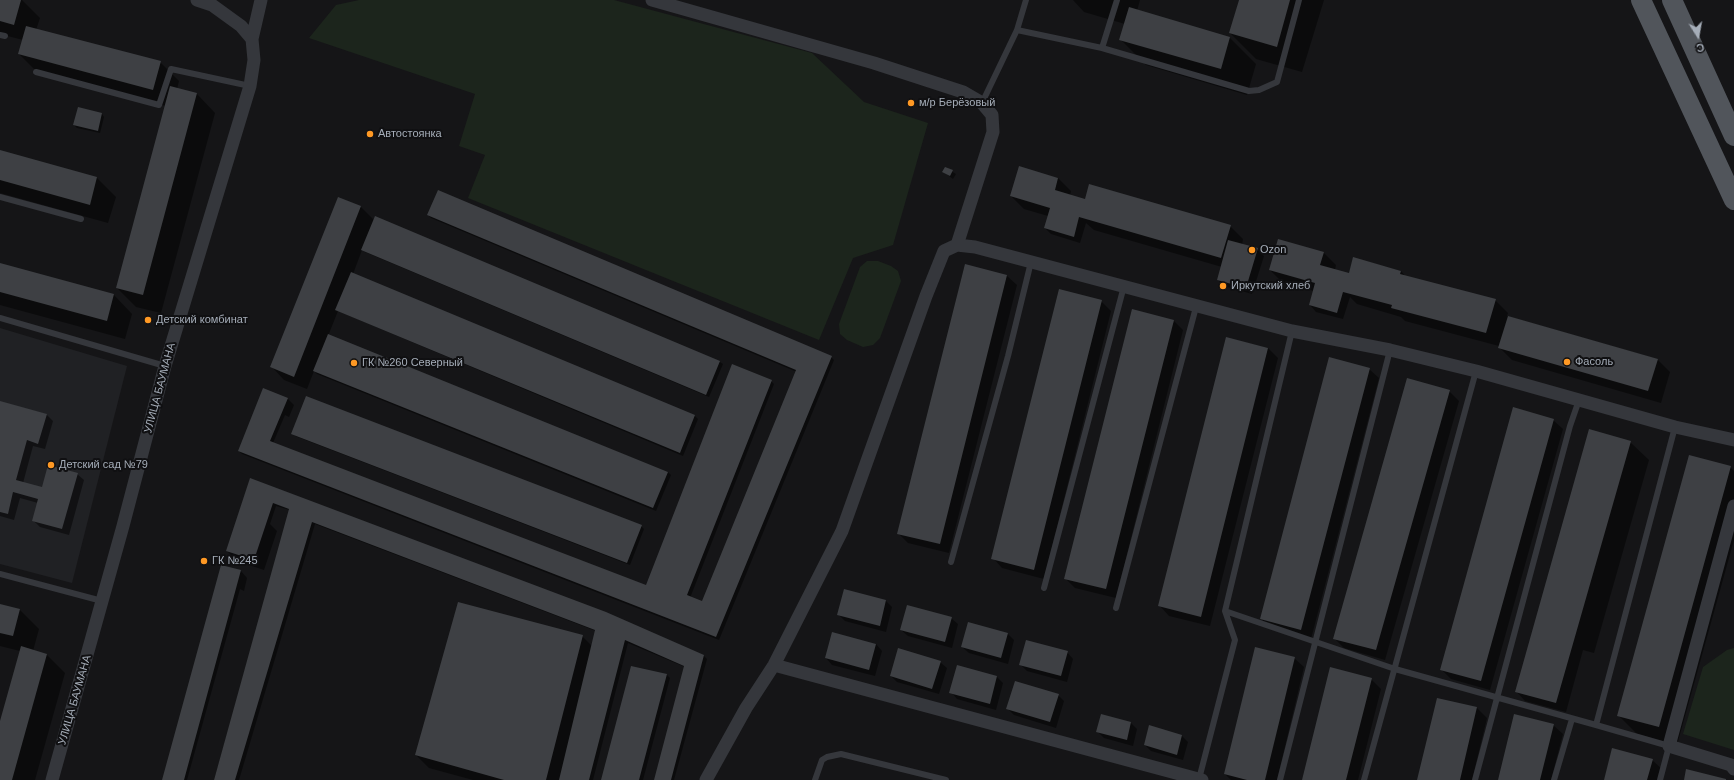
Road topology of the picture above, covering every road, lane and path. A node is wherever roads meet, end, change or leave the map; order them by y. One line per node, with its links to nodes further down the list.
1 (197, 0): 10 (street)
2 (261, 0): 10 (street, УЛИЦА БАУМАНА)
3 (652, 0): 14 (street)
4 (1026, 0): 9 (lane)
5 (1118, 0): 11 (lane)
6 (1299, 0): 11 (lane)
7 (1641, 0): 17 (main road)
8 (1672, 0): 15 (main road)
9 (1016, 30): 11 (lane); 14 (lane)
10 (252, 39): 13 (street, УЛИЦА БАУМАНА)
11 (1102, 48)
12 (36, 72): 13 (lane)
13 (250, 86): 26 (street, УЛИЦА БАУМАНА)
14 (982, 103): 19 (street)
15 (1734, 136)
16 (0, 197): 18 (lane)
17 (1734, 200)
18 (81, 219)
19 (957, 245): 20 (street); 39 (street)
20 (1031, 262): 21 (street); 32 (lane)
21 (1124, 286): 22 (street); 34 (lane)
22 (1196, 307): 24 (street); 36 (lane)
23 (0, 318): 26 (lane)
24 (1292, 331): 25 (street); 37 (lane)
25 (1390, 350): 27 (street); 38 (lane)
26 (165, 366): 35 (street, УЛИЦА БАУМАНА)
27 (1476, 371): 28 (street); 40 (lane)
28 (1579, 400): 29 (street); 41 (lane)
29 (1675, 426): 30 (street); 43 (lane)
30 (1734, 440)
31 (1734, 506): 44 (street)
32 (951, 562)
33 (0, 574): 35 (lane)
34 (1044, 588)
35 (102, 601): 46 (street, УЛИЦА БАУМАНА)
36 (1116, 608)
37 (1225, 611): 38 (lane); 50 (lane)
38 (1315, 642): 40 (lane); 51 (lane)
39 (774, 664): 47 (street); 50 (street)
40 (1395, 669): 41 (lane); 52 (lane)
41 (1498, 698): 42 (lane); 53 (lane)
42 (1572, 719): 43 (lane); 54 (lane)
43 (1596, 725): 44 (lane)
44 (1669, 746): 45 (street); 55 (lane)
45 (1734, 768)
46 (52, 780)
47 (706, 780)
48 (815, 780): 49 (lane)
49 (946, 780)
50 (1200, 780)
51 (1280, 780)
52 (1364, 780)
53 (1475, 780)
54 (1554, 780)
55 (1660, 780)

